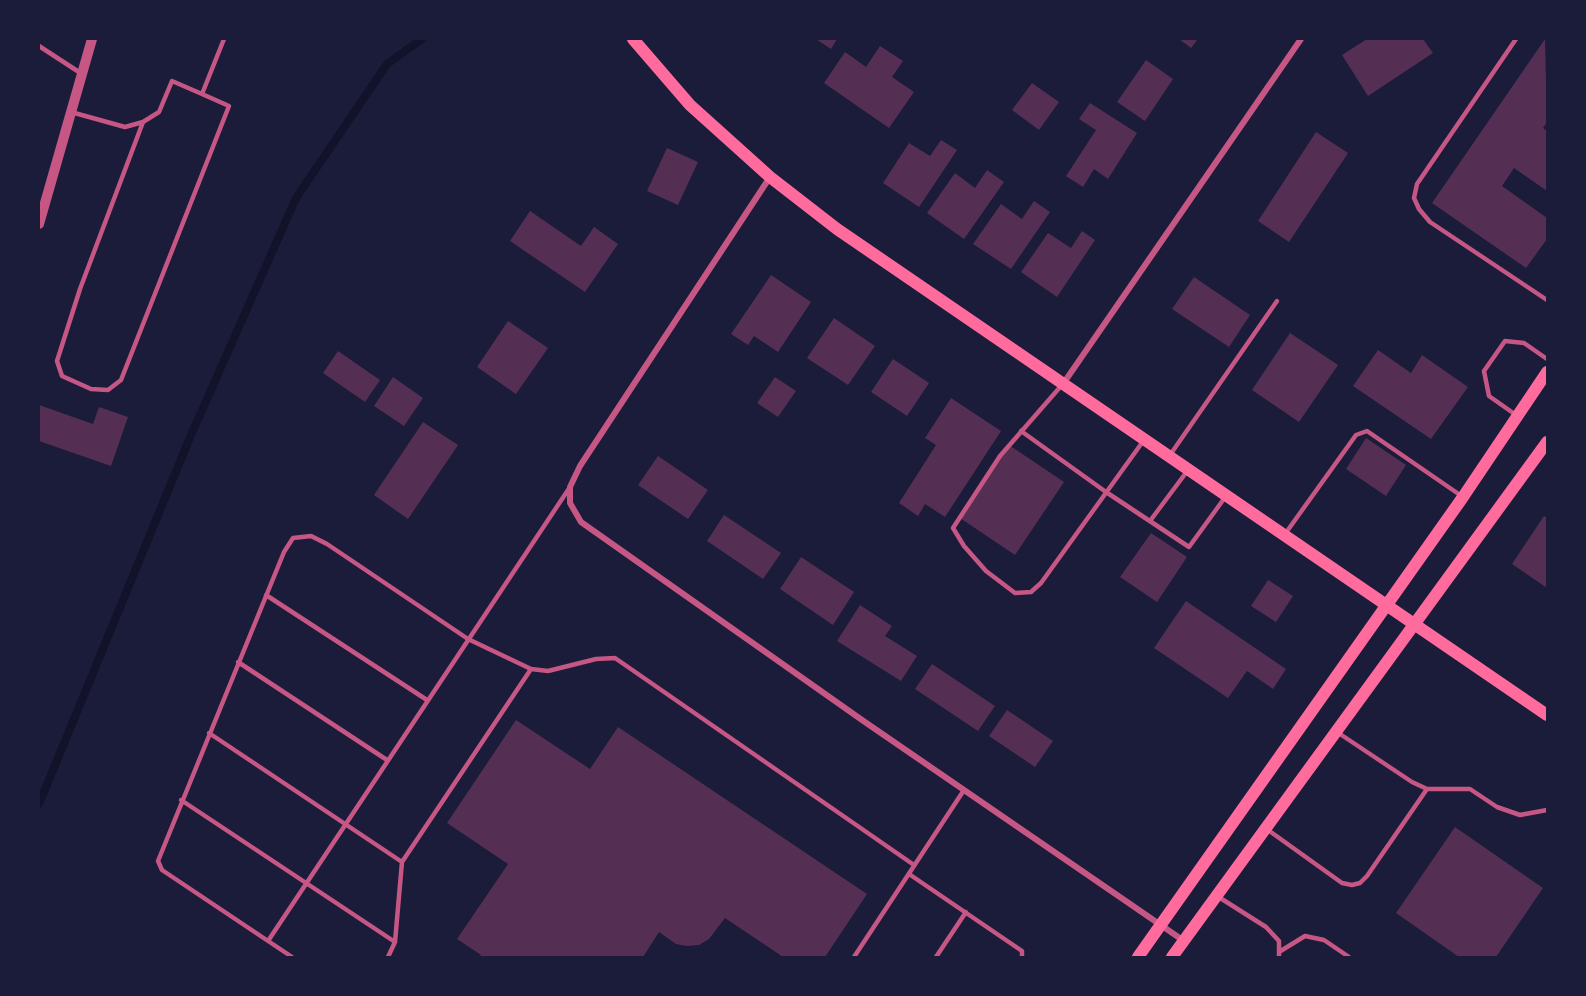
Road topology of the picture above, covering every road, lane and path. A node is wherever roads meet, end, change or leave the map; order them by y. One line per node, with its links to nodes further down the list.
1 (92, 39): 7 (street)
2 (224, 39): 8 (lane)
3 (633, 39): 11 (main road)
4 (1301, 39): 17 (street)
5 (1516, 39): 13 (lane)
6 (39, 46): 7 (lane)
7 (82, 74): 9 (street)
8 (202, 94): 10 (lane); 10 (lane)
9 (71, 112): 10 (lane); 12 (street)
10 (143, 122)
11 (770, 177): 17 (main road); 24 (street)
12 (39, 224)
13 (1547, 300)
14 (1277, 301): 22 (lane)
15 (1547, 359): 18 (lane)
16 (1547, 372): 18 (main road)
17 (1063, 384): 19 (lane); 20 (main road)
18 (1519, 416): 27 (main road)
19 (1021, 431): 25 (lane); 25 (lane)
20 (1144, 440): 22 (main road); 25 (lane)
21 (1547, 442): 32 (main road)
22 (1168, 457): 23 (main road)
23 (1188, 470): 26 (main road); 28 (lane)
24 (570, 487): 33 (lane); 42 (street)
25 (1106, 492): 28 (lane)
26 (1226, 496): 28 (lane); 29 (main road)
27 (1463, 497): 29 (lane); 31 (main road)
28 (1150, 521)
29 (1284, 536): 31 (main road)
30 (266, 595): 33 (lane); 34 (lane); 36 (lane)
31 (1386, 606): 32 (main road); 53 (main road)
32 (1414, 625): 37 (main road); 38 (main road)
33 (468, 639): 35 (lane); 36 (lane)
34 (238, 662): 39 (lane); 40 (lane)
35 (531, 669): 47 (lane); 48 (lane)
36 (427, 700): 40 (lane)
37 (1547, 715)
38 (1336, 732): 41 (lane); 46 (main road)
39 (209, 733): 43 (lane); 45 (lane)
40 (387, 760): 45 (lane)
41 (1426, 789): 44 (lane); 46 (lane)
42 (964, 790): 48 (lane); 53 (street)
43 (181, 800): 50 (lane); 54 (lane)
44 (1547, 810)
45 (345, 824): 47 (lane); 50 (lane)
46 (1266, 828): 51 (main road)
47 (402, 862): 56 (lane)
48 (914, 865): 49 (lane)
49 (909, 874): 52 (lane); 60 (lane)
50 (306, 883): 54 (lane); 56 (lane)
51 (1216, 896): 55 (main road); 57 (lane)
52 (966, 912): 61 (lane); 62 (lane)
53 (1161, 924): 55 (street); 63 (main road)
54 (268, 941): 58 (lane)
55 (1184, 941): 64 (main road)
56 (395, 942): 59 (lane)
57 (1279, 954): 65 (lane)
58 (292, 957)
59 (388, 957)
60 (854, 957)
61 (936, 957)
62 (1023, 957)
63 (1138, 957)
64 (1172, 957)
65 (1349, 957)

